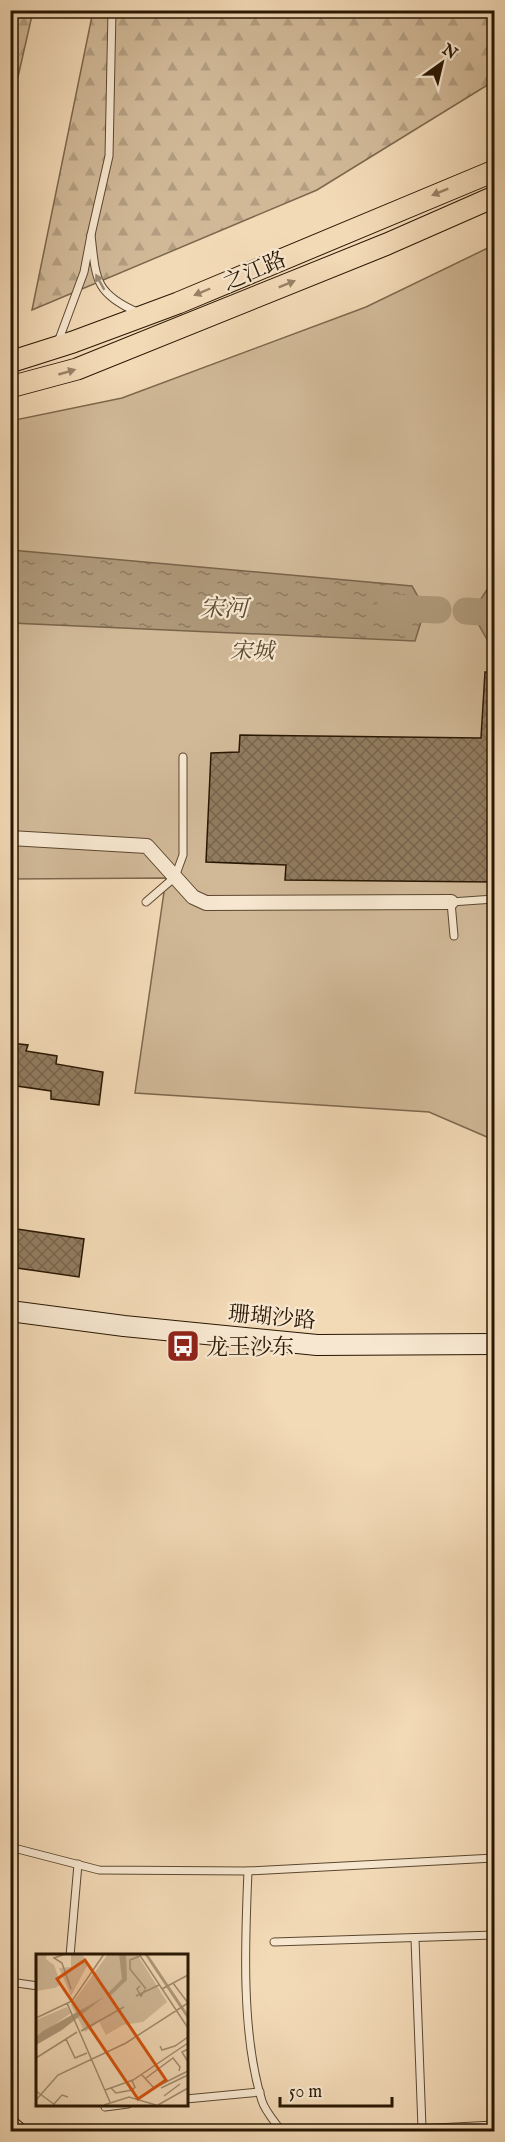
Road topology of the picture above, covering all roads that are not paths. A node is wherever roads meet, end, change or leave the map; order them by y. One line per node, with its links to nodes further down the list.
1 (112, 10): 4 (lane)
2 (495, 171): 5 (main road, 之江路, one-way to 5)
3 (495, 197): 8 (main road, 之江路, one-way to 3)
4 (91, 235): 5 (lane, one-way to 4); 6 (lane)
5 (146, 315): 6 (main road, 之江路)
6 (55, 348): 7 (main road, 之江路)
7 (10, 362)
8 (10, 387)
9 (183, 757): 11 (lane)
10 (10, 838): 11 (street)
11 (175, 877): 13 (lane); 14 (street)
12 (495, 899): 14 (lane)
13 (146, 902)
14 (451, 902): 15 (lane)
15 (454, 936)
16 (10, 1311): 17 (street, 珊瑚沙路)
17 (495, 1344)
18 (10, 1847): 20 (lane)
19 (495, 1858): 21 (lane)
20 (78, 1864): 21 (lane); 25 (lane)
21 (248, 1871): 28 (lane)
22 (495, 1935): 23 (lane)
23 (415, 1939): 24 (lane); 34 (lane)
24 (274, 1942)
25 (69, 1954)
26 (10, 1982): 27 (lane)
27 (36, 1986)
28 (260, 2092): 29 (lane); 36 (lane)
29 (188, 2099)
30 (113, 2106): 31 (lane)
31 (105, 2107)
32 (495, 2125): 34 (lane)
33 (10, 2126): 35 (street)
34 (422, 2128): 37 (lane)
35 (17, 2132)
36 (282, 2132)
37 (359, 2132)

